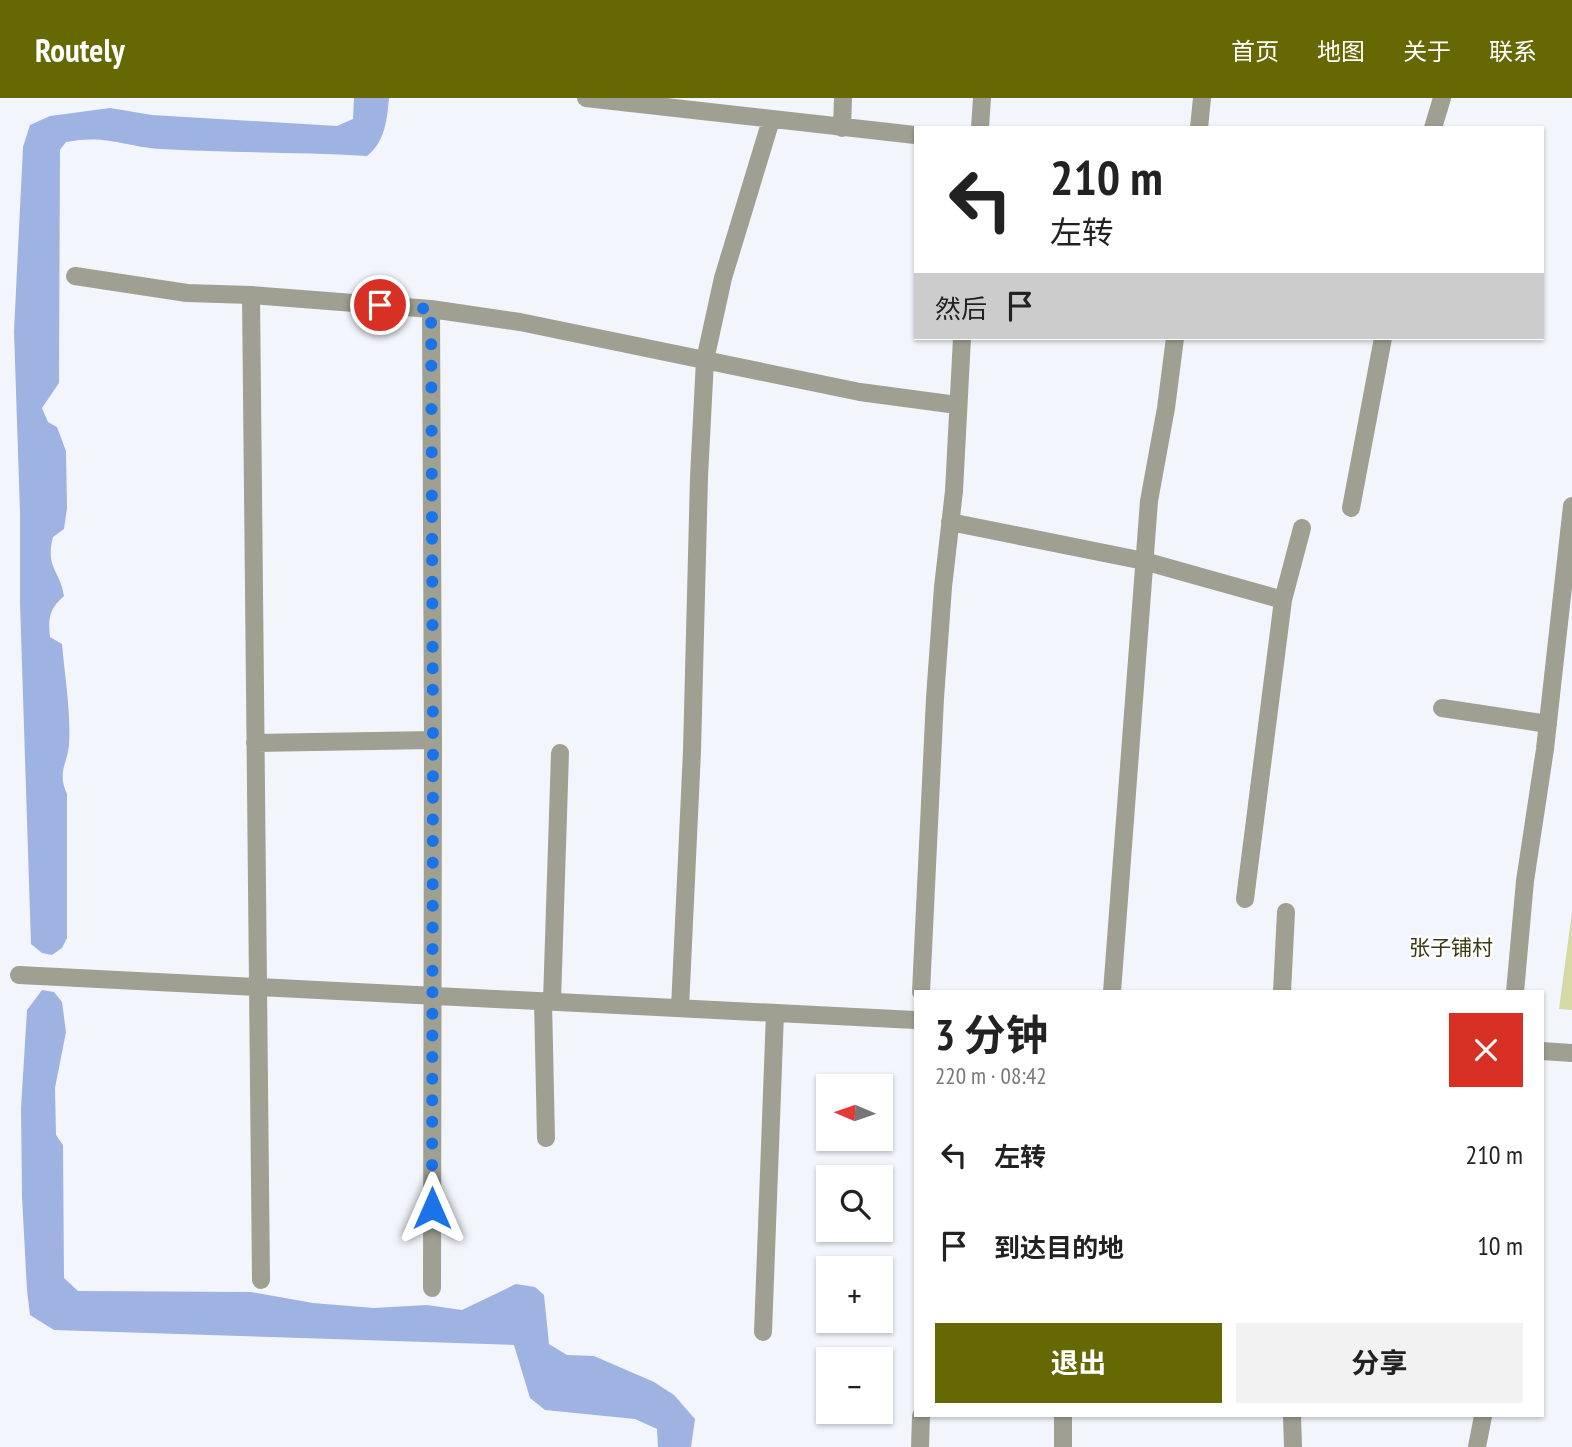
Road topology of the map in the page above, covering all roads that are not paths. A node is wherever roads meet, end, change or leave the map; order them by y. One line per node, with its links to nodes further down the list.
1 (586, 98): 6 (street)
2 (843, 98): 11 (street)
3 (982, 98): 8 (street)
4 (1202, 98): 9 (street)
5 (1442, 98): 10 (street)
6 (710, 105): 7 (street)
7 (771, 120): 11 (street); 19 (street)
8 (979, 126)
9 (1199, 126)
10 (1434, 126)
11 (842, 128): 12 (street)
12 (914, 135)
13 (75, 276): 14 (street)
14 (251, 295): 15 (street); 30 (street)
15 (431, 309): 19 (street); 29 (street)
16 (962, 340): 20 (street)
17 (1175, 340): 25 (street)
18 (1382, 340): 22 (street)
19 (705, 360): 20 (street); 42 (street)
20 (957, 405): 23 (street)
21 (1572, 506): 28 (street)
22 (1351, 508)
23 (950, 522): 25 (street); 36 (street)
24 (1302, 528): 26 (street)
25 (1144, 561): 26 (street); 37 (street)
26 (1283, 600): 32 (street)
27 (1442, 708): 28 (street)
28 (1548, 724): 39 (street)
29 (433, 740): 30 (street); 40 (street)
30 (255, 743): 35 (street)
31 (560, 753): 41 (street)
32 (1245, 899)
33 (1286, 912): 38 (street)
34 (19, 975): 35 (street)
35 (258, 987): 40 (street); 48 (street)
36 (921, 990)
37 (1112, 990)
38 (1282, 990)
39 (1515, 990)
40 (432, 995): 41 (street); 49 (street)
41 (547, 1001): 42 (street); 47 (street)
42 (680, 1008): 43 (street)
43 (775, 1013): 44 (street); 50 (street)
44 (914, 1020)
45 (1544, 1051): 46 (street)
46 (1572, 1053)
47 (545, 1138)
48 (261, 1280)
49 (432, 1287)
50 (763, 1332)
51 (921, 1417): 55 (street)
52 (1063, 1417): 56 (street)
53 (1292, 1417): 57 (street)
54 (1483, 1417): 58 (street)
55 (920, 1447)
56 (1063, 1447)
57 (1293, 1447)
58 (1477, 1447)

